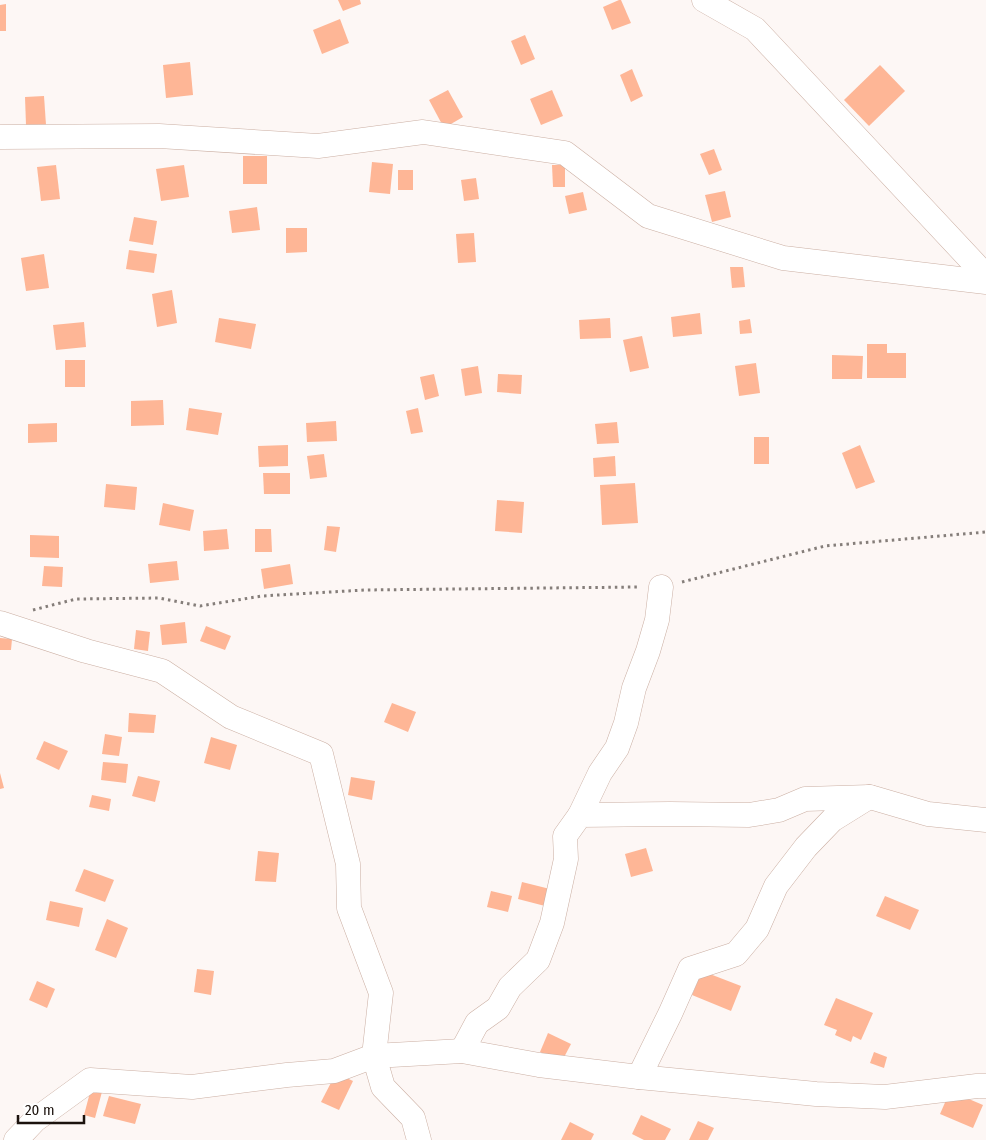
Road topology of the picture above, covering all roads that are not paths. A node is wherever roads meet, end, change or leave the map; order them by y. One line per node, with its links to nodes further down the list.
1 (704, 0): 3 (street)
2 (0, 137): 4 (street)
3 (986, 276)
4 (986, 282)
5 (661, 587): 8 (street)
6 (0, 623): 11 (street)
7 (870, 796): 8 (street); 9 (street); 12 (street)
8 (580, 815): 10 (street)
9 (986, 820)
10 (462, 1051): 11 (street); 12 (street)
11 (374, 1056): 14 (street); 15 (street)
12 (639, 1077): 13 (street)
13 (986, 1086)
14 (16, 1140)
15 (419, 1140)

